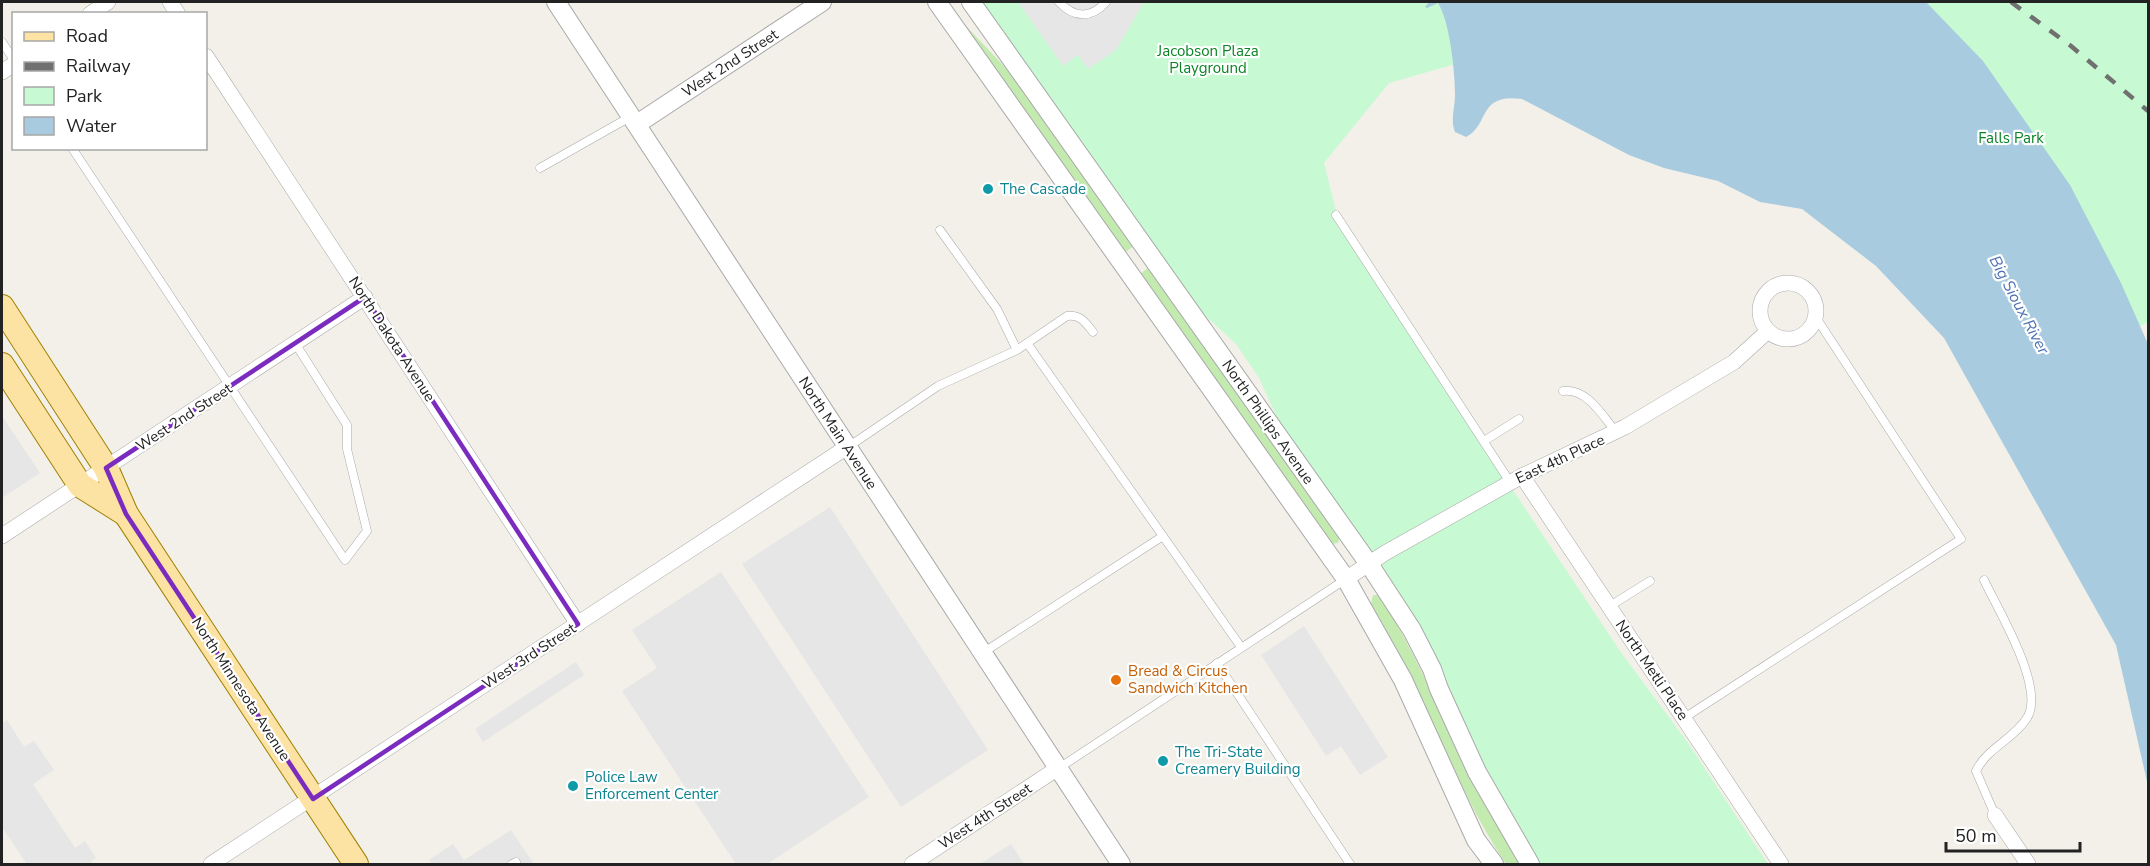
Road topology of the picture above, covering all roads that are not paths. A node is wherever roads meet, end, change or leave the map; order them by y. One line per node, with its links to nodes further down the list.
1 (108, 2): 8 (street)
2 (556, 2): 12 (street, North Main Avenue)
3 (822, 2): 12 (street, West 2nd Street)
4 (937, 2): 39 (street, North Phillips Avenue)
5 (971, 2): 38 (street, North Phillips Avenue)
6 (1059, 2): 7 (lane)
7 (1106, 2)
8 (93, 12)
9 (2, 42): 11 (lane)
10 (207, 58): 17 (street, North Dakota Avenue)
11 (12, 59)
12 (634, 120): 14 (lane); 31 (street, North Main Avenue)
13 (73, 150): 26 (lane)
14 (540, 168)
15 (1336, 215): 30 (lane)
16 (940, 230): 24 (lane)
17 (365, 297): 22 (street, West 2nd Street); 43 (street, North Dakota Avenue)
18 (2, 307): 32 (main road, North Minnesota Avenue)
19 (1815, 316): 20 (street); 20 (street); 47 (lane)
20 (1768, 331): 29 (street, East 4th Place)
21 (1093, 332): 23 (lane)
22 (295, 343): 26 (street, West 2nd Street); 26 (lane)
23 (1027, 344): 24 (lane); 37 (lane)
24 (1017, 350): 31 (lane)
25 (2, 365): 34 (main road, North Minnesota Avenue)
26 (230, 387): 32 (street, West 2nd Street)
27 (1563, 391): 29 (lane)
28 (1519, 419): 30 (lane)
29 (1616, 432): 33 (street, East 4th Place)
30 (1484, 441): 33 (lane)
31 (847, 447): 43 (street, West 3rd Street); 45 (street, North Main Avenue)
32 (106, 468): 34 (street, West 2nd Street); 35 (main road, North Minnesota Avenue)
33 (1516, 479): 38 (street, East 4th Place); 42 (street, North Metli Place)
34 (80, 485): 35 (main road, North Minnesota Avenue); 36 (street, West 2nd Street)
35 (126, 514): 49 (main road, North Minnesota Avenue)
36 (2, 536)
37 (1163, 536): 44 (lane); 45 (lane)
38 (1369, 564): 39 (street, East 4th Place); 57 (street, North Phillips Avenue)
39 (1346, 579): 44 (lane); 56 (street, North Phillips Avenue)
40 (1984, 580): 50 (lane)
41 (1650, 581): 42 (lane)
42 (1610, 606): 47 (street, North Metli Place)
43 (578, 624): 49 (street, West 3rd Street)
44 (1241, 647): 46 (lane)
45 (982, 653): 48 (street, North Main Avenue)
46 (1216, 663): 48 (lane); 55 (lane)
47 (1684, 718): 58 (street, North Metli Place)
48 (1058, 768): 53 (street, West 4th Street); 54 (street, North Main Avenue)
49 (313, 799): 51 (street, West 3rd Street); 52 (main road, North Minnesota Avenue)
50 (1995, 814): 59 (street)
51 (211, 864)
52 (356, 864)
53 (912, 864)
54 (1121, 864)
55 (1350, 864)
56 (1494, 864)
57 (1530, 864)
58 (1780, 864)
59 (2028, 864)

